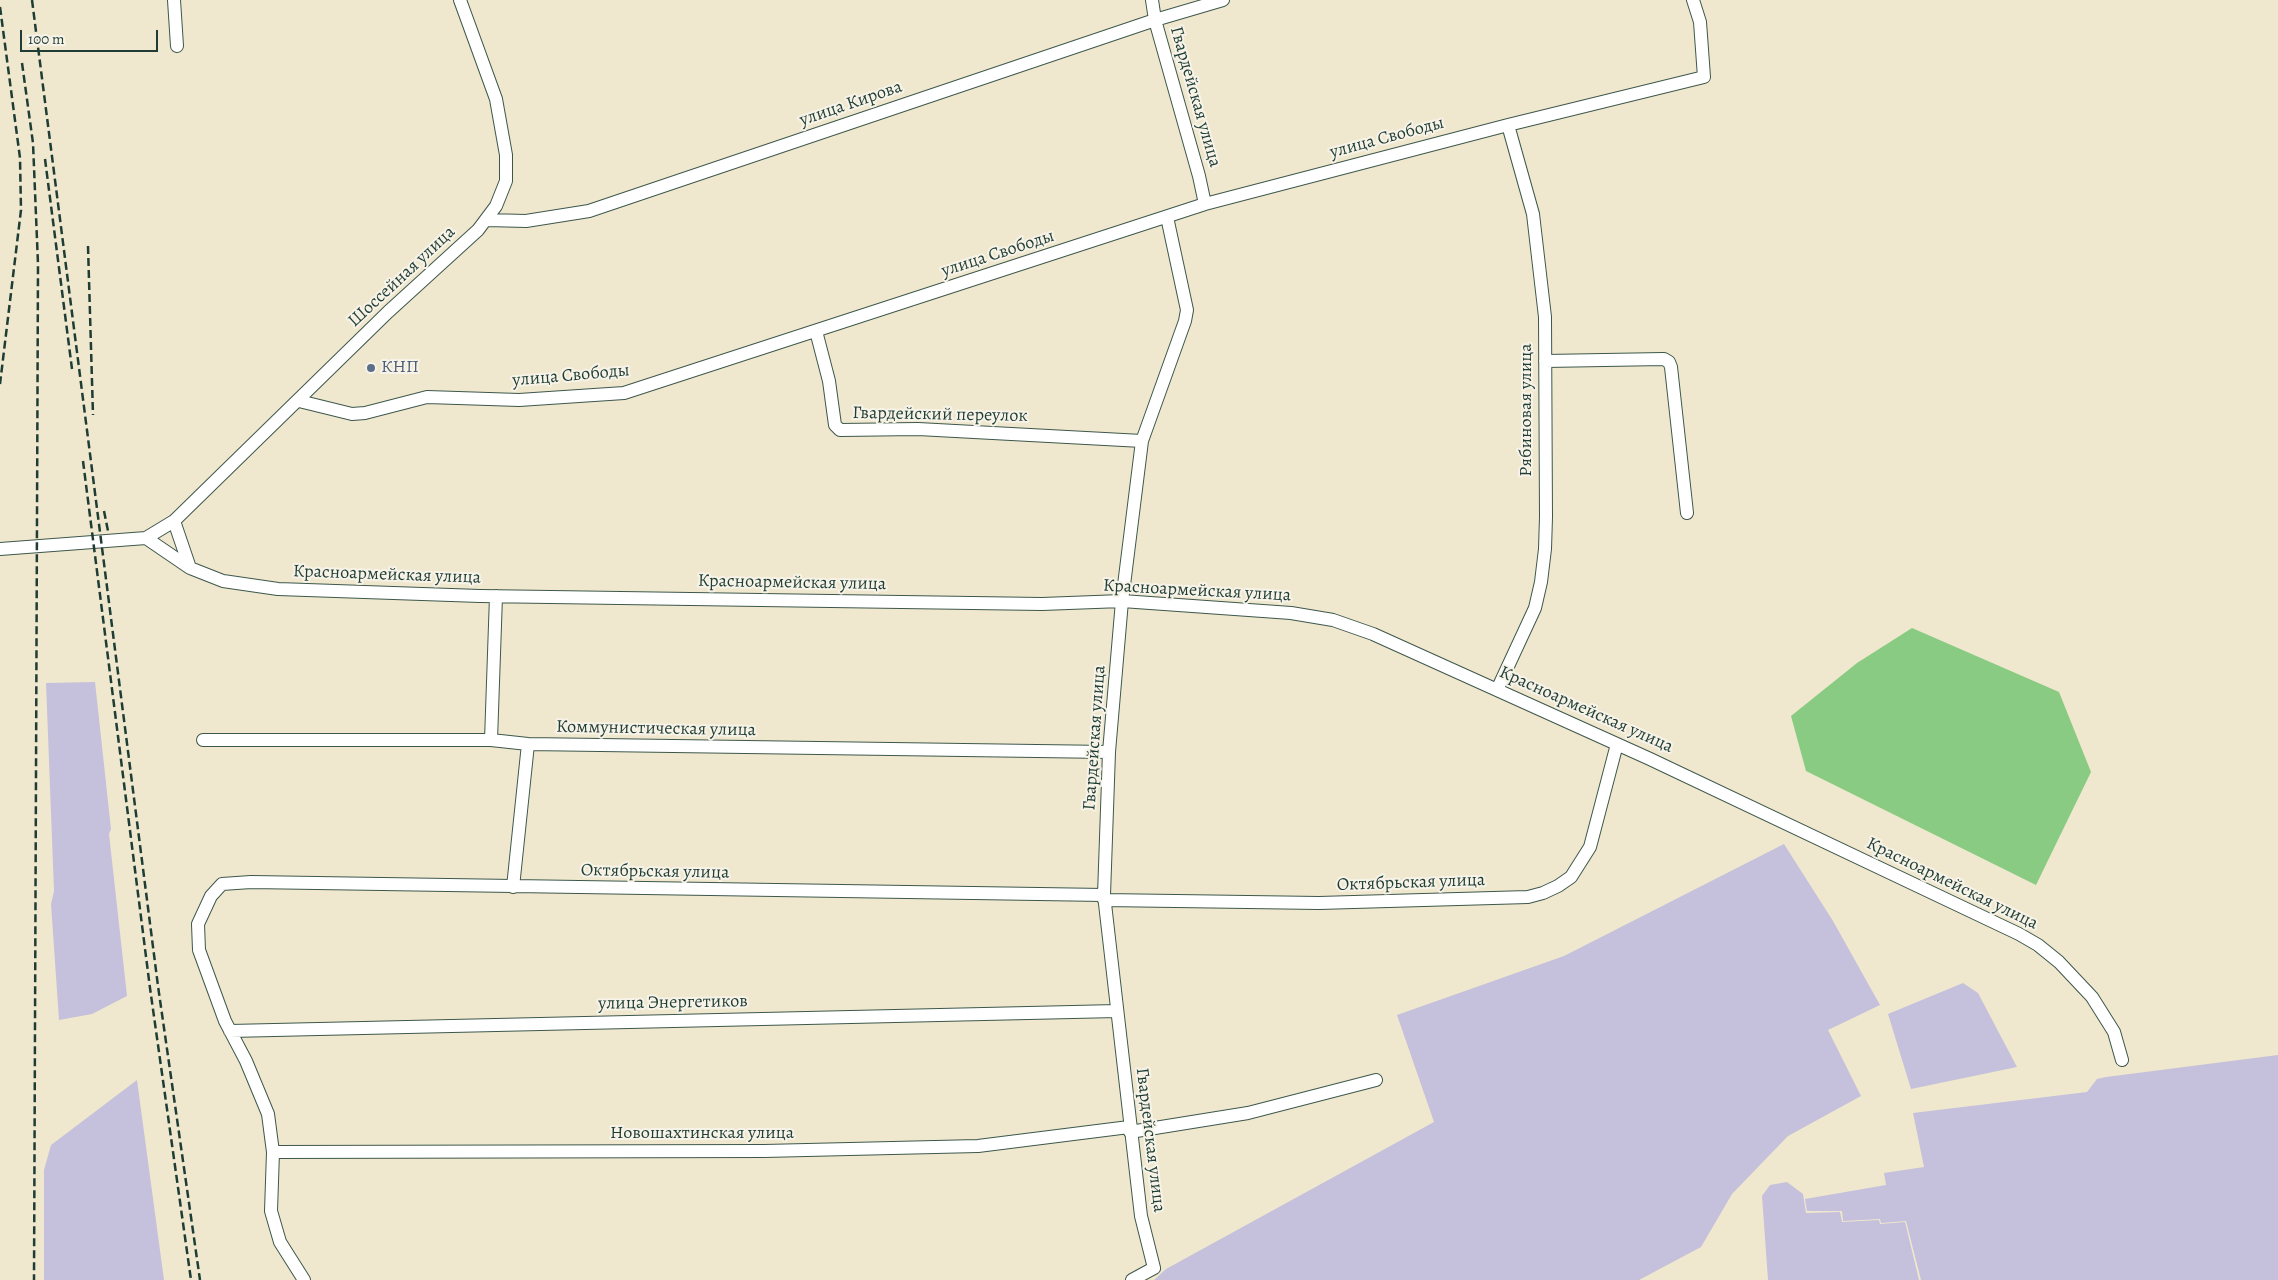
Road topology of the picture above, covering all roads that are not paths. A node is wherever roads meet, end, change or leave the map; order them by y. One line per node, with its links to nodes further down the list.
1 (174, 0): 7 (street)
2 (460, 0): 11 (street, Шоссейная улица)
3 (1152, 0): 6 (street, Гвардейская улица)
4 (1223, 0): 6 (street, улица Кирова)
5 (1693, 0): 8 (street, улица Свободы)
6 (1155, 20): 9 (street, Гвардейская улица); 11 (street, улица Кирова)
7 (177, 46)
8 (1508, 125): 9 (street, улица Свободы); 13 (street, Рябиновая улица)
9 (1204, 204): 10 (street, улица Свободы)
10 (1167, 218): 12 (street, улица Свободы); 15 (street, Гвардейская улица)
11 (487, 220): 14 (street, Шоссейная улица)
12 (816, 330): 14 (street, улица Свободы); 15 (street, Гвардейский переулок)
13 (1545, 361): 16 (street); 23 (street, Рябиновая улица)
14 (299, 401): 17 (street, Шоссейная улица)
15 (1142, 441): 22 (street, Гвардейская улица)
16 (1687, 513)
17 (174, 520): 18 (street, Шоссейная улица); 20 (street)
18 (146, 538): 19 (street); 20 (street, Красноармейская улица)
19 (0, 548)
20 (190, 568): 21 (street, Красноармейская улица)
21 (496, 596): 22 (street, Красноармейская улица); 25 (street)
22 (1122, 602): 23 (street, Красноармейская улица); 28 (street, Гвардейская улица)
23 (1497, 690): 27 (street, Красноармейская улица)
24 (203, 740): 25 (street, Коммунистическая улица)
25 (491, 740): 26 (street, Коммунистическая улица)
26 (528, 744): 28 (street, Коммунистическая улица); 29 (street)
27 (1617, 744): 30 (street, Октябрьская улица); 33 (street, Красноармейская улица)
28 (1109, 752): 30 (street, Гвардейская улица)
29 (513, 888): 30 (street, Октябрьская улица); 32 (street, Октябрьская улица)
30 (1104, 898): 31 (street, Гвардейская улица)
31 (1117, 1011): 32 (street, улица Энергетиков); 35 (street, Гвардейская улица)
32 (230, 1031): 36 (street)
33 (2122, 1060)
34 (1376, 1080): 35 (street, Новошахтинская улица)
35 (1130, 1130): 36 (street, Новошахтинская улица); 38 (street, Гвардейская улица)
36 (273, 1152): 37 (street)
37 (304, 1280)
38 (1132, 1280)

